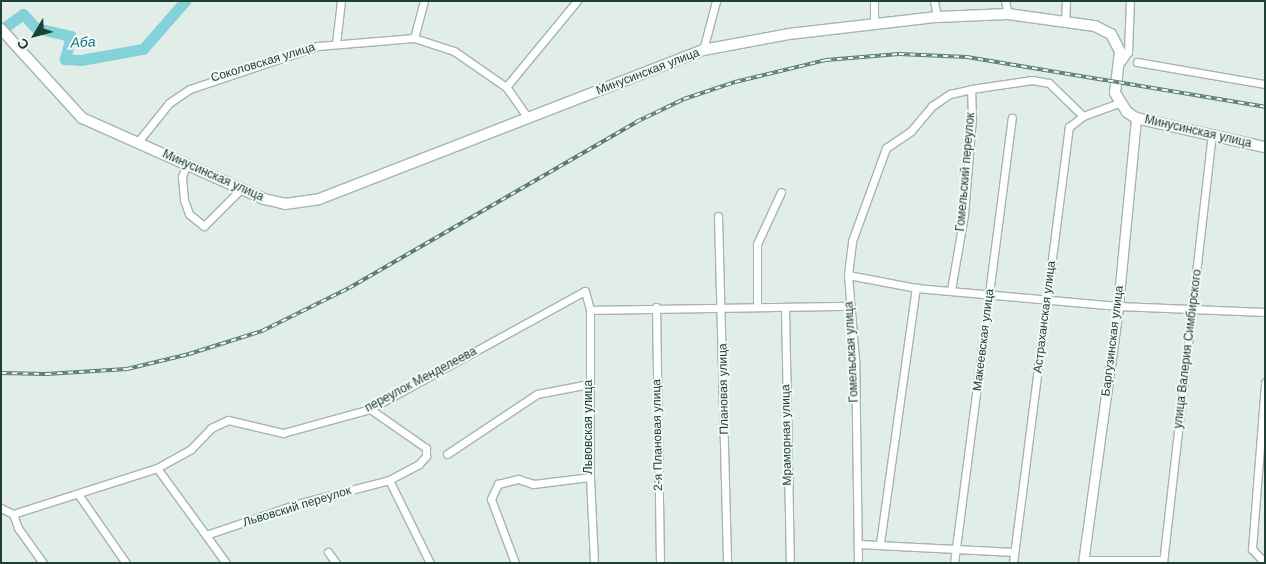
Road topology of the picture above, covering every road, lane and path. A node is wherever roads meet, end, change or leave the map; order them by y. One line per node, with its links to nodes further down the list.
1 (341, 1): 16 (street)
2 (424, 1): 15 (street)
3 (578, 1): 21 (street)
4 (716, 1): 17 (street)
5 (874, 1): 13 (street)
6 (934, 1): 11 (street)
7 (1005, 1): 10 (street)
8 (1066, 1): 12 (street)
9 (1130, 1): 18 (street)
10 (1008, 14): 11 (main road, Минусинская улица); 12 (main road, Минусинская улица)
11 (937, 16): 13 (main road, Минусинская улица)
12 (1066, 21): 18 (main road, Минусинская улица)
13 (874, 22): 17 (main road, Минусинская улица)
14 (1, 29): 29 (main road, Минусинская улица)
15 (414, 38): 16 (street, Соколовская улица); 21 (street, Соколовская улица)
16 (336, 44): 29 (street, Соколовская улица)
17 (703, 50): 25 (main road, Минусинская улица)
18 (1121, 62): 23 (main road)
19 (1137, 62): 20 (street)
20 (1265, 84)
21 (506, 87): 25 (street, Соколовская улица)
22 (971, 89): 24 (street); 35 (street, Гомельская улица); 37 (street, Гомельский переулок)
23 (1119, 103): 24 (street); 27 (main road, Минусинская улица)
24 (1083, 116): 40 (street, Астраханская улица)
25 (528, 118): 32 (main road, Минусинская улица)
26 (1012, 118): 39 (street, Макеевская улица)
27 (1136, 118): 28 (main road, Минусинская улица); 44 (street, Баргузинская улица)
28 (1212, 135): 30 (main road, Минусинская улица); 48 (street, улица Валерия Симбирского)
29 (137, 143): 31 (main road, Минусинская улица)
30 (1265, 147)
31 (187, 163): 32 (main road, Минусинская улица); 32 (street)
32 (241, 188)
33 (781, 192): 41 (street)
34 (718, 216): 42 (street, Плановая улица)
35 (848, 276): 36 (street); 43 (street, Гомельская улица)
36 (916, 288): 37 (street); 61 (street)
37 (951, 290): 39 (street)
38 (585, 291): 47 (street, Львовская улица); 52 (street, переулок Менделеева)
39 (991, 293): 40 (street); 63 (street, Макеевская улица)
40 (1048, 298): 44 (street); 65 (street, Астраханская улица)
41 (757, 305): 42 (street); 46 (street)
42 (722, 306): 45 (street); 76 (street, Плановая улица)
43 (850, 306): 46 (street); 62 (street, Гомельская улица)
44 (1118, 306): 48 (street); 66 (street, Баргузинская улица)
45 (656, 307): 47 (street); 75 (street, 2-я Плановая улица)
46 (785, 307): 77 (street, Мраморная улица)
47 (590, 310): 51 (street, Львовская улица)
48 (1192, 311): 49 (street); 67 (street, улица Валерия Симбирского)
49 (1265, 312)
50 (1265, 383): 81 (street)
51 (589, 384): 53 (street); 55 (street, Львовская улица)
52 (370, 409): 54 (street, переулок Менделеева); 56 (street, Львовский переулок)
53 (447, 454)
54 (157, 468): 57 (street, переулок Менделеева); 60 (street)
55 (590, 477): 73 (street); 74 (street, Львовская улица)
56 (389, 480): 60 (street, Львовский переулок); 72 (street)
57 (78, 494): 59 (street, переулок Менделеева); 69 (street)
58 (1, 508): 59 (street)
59 (13, 514): 68 (street)
60 (206, 535): 70 (street)
61 (880, 543): 62 (street); 63 (street)
62 (858, 544): 78 (street, Гомельская улица)
63 (956, 549): 65 (street); 79 (street, Макеевская улица)
64 (328, 552): 71 (street)
65 (1014, 552): 80 (street, Астраханская улица)
66 (1083, 561): 67 (street)
67 (1163, 561)
68 (42, 563)
69 (126, 563)
70 (226, 563)
71 (336, 563)
72 (430, 563)
73 (514, 563)
74 (594, 563)
75 (660, 563)
76 (727, 563)
77 (790, 563)
78 (858, 563)
79 (954, 563)
80 (1013, 563)
81 (1264, 563)

